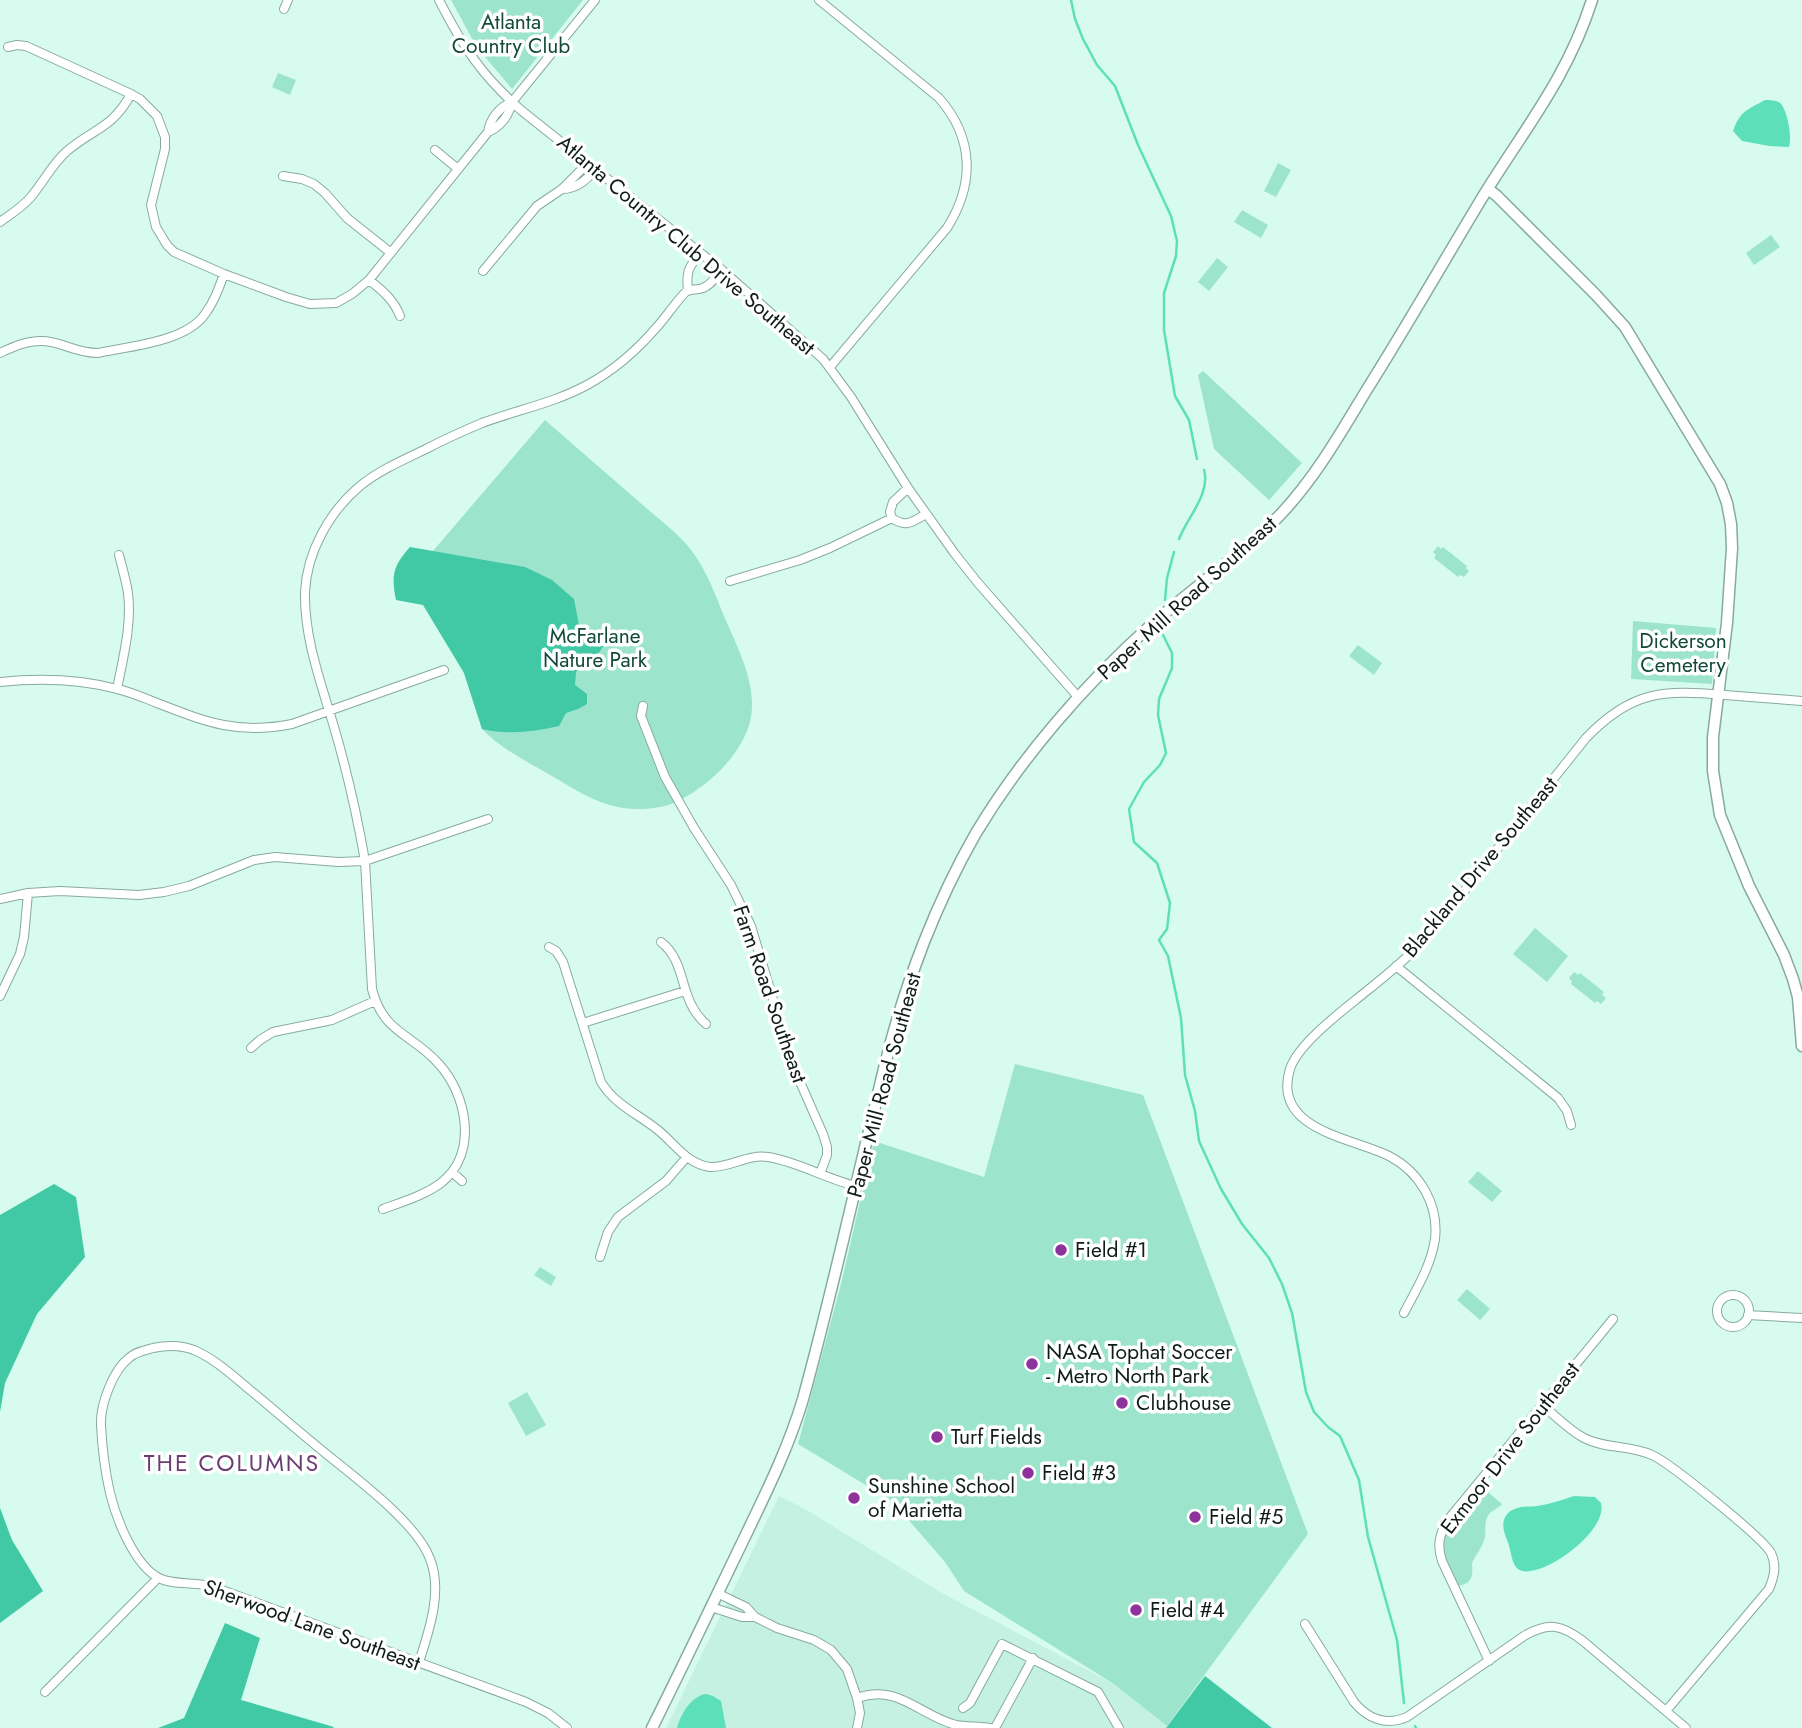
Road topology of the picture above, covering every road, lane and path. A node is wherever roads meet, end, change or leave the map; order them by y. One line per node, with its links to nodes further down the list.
1 (288, 0): 6 (street)
2 (439, 0): 9 (street, Atlanta Country Club Drive Southeast)
3 (595, 0): 9 (street)
4 (819, 0): 27 (street)
5 (1592, 0): 16 (street, Paper Mill Road Southeast)
6 (285, 9)
7 (8, 47): 8 (street)
8 (131, 94): 17 (street); 22 (street)
9 (512, 102): 11 (street, Atlanta Country Club Drive Southeast); 12 (street)
10 (435, 150): 12 (street)
11 (588, 163): 13 (street, Atlanta Country Club Drive Southeast); 15 (street)
12 (458, 169): 18 (street)
13 (596, 169): 15 (street); 19 (street, Atlanta Country Club Drive Southeast)
14 (283, 176): 18 (street)
15 (562, 189): 21 (street)
16 (1488, 189): 36 (street); 37 (street, Paper Mill Road Southeast)
17 (0, 222)
18 (391, 253): 23 (street)
19 (700, 253): 20 (street, Atlanta Country Club Drive Southeast); 24 (street)
20 (722, 270): 24 (street); 27 (street, Atlanta Country Club Drive Southeast)
21 (483, 271)
22 (224, 274): 23 (street); 26 (street)
23 (369, 280): 25 (street)
24 (688, 291): 40 (street)
25 (400, 316)
26 (0, 353)
27 (830, 367): 28 (street, Atlanta Country Club Drive Southeast)
28 (908, 488): 29 (street, Atlanta Country Club Drive Southeast); 30 (street)
29 (926, 514): 30 (street); 37 (street, Atlanta Country Club Drive Southeast)
30 (892, 517): 32 (street)
31 (119, 555): 35 (street)
32 (730, 581)
33 (444, 670): 40 (street)
34 (0, 682): 35 (street)
35 (117, 688): 40 (street)
36 (1718, 695): 38 (street, Blackland Drive Southeast); 47 (street, Blackland Drive Southeast); 53 (street)
37 (1079, 698): 60 (street, Paper Mill Road Southeast)
38 (1802, 701)
39 (643, 706): 58 (street, Farm Road Southeast)
40 (329, 710): 42 (street)
41 (488, 819): 42 (street)
42 (365, 861): 43 (street); 50 (street)
43 (28, 893): 44 (street); 49 (street)
44 (0, 899)
45 (661, 943): 48 (street)
46 (549, 947): 51 (street)
47 (1396, 966): 55 (street); 63 (street, Blackland Drive Southeast)
48 (685, 991): 51 (street); 52 (street)
49 (0, 996)
50 (375, 1001): 54 (street); 57 (street)
51 (583, 1023): 56 (street)
52 (706, 1024)
53 (1802, 1046)
54 (251, 1048)
55 (1570, 1125)
56 (686, 1157): 58 (street); 62 (street)
57 (452, 1172): 59 (street); 61 (street)
58 (820, 1174): 60 (street)
59 (462, 1181)
60 (856, 1186): 69 (street, Paper Mill Road Southeast)
61 (383, 1209)
62 (600, 1257)
63 (1404, 1313)
64 (1748, 1315): 64 (street); 65 (street)
65 (1802, 1318)
66 (1613, 1319): 67 (street, Exmoor Drive Southeast)
67 (1542, 1405): 74 (street, Exmoor Drive Southeast); 79 (street)
68 (158, 1578): 75 (street, Sherwood Lane Southeast); 75 (street); 76 (street)
69 (718, 1593): 70 (street, Paper Mill Road Southeast); 71 (street)
70 (711, 1607): 71 (street); 81 (street, Paper Mill Road Southeast)
71 (755, 1617): 77 (street)
72 (1305, 1624): 74 (street)
73 (1033, 1658): 78 (street); 83 (street); 84 (street)
74 (1489, 1661): 79 (street)
75 (419, 1662): 80 (street, Sherwood Lane Southeast)
76 (46, 1692)
77 (857, 1698): 82 (street); 83 (street)
78 (963, 1708)
79 (1666, 1711): 85 (street)
80 (567, 1728)
81 (652, 1728)
82 (857, 1728)
83 (992, 1728)
84 (1119, 1728)
85 (1686, 1728)

